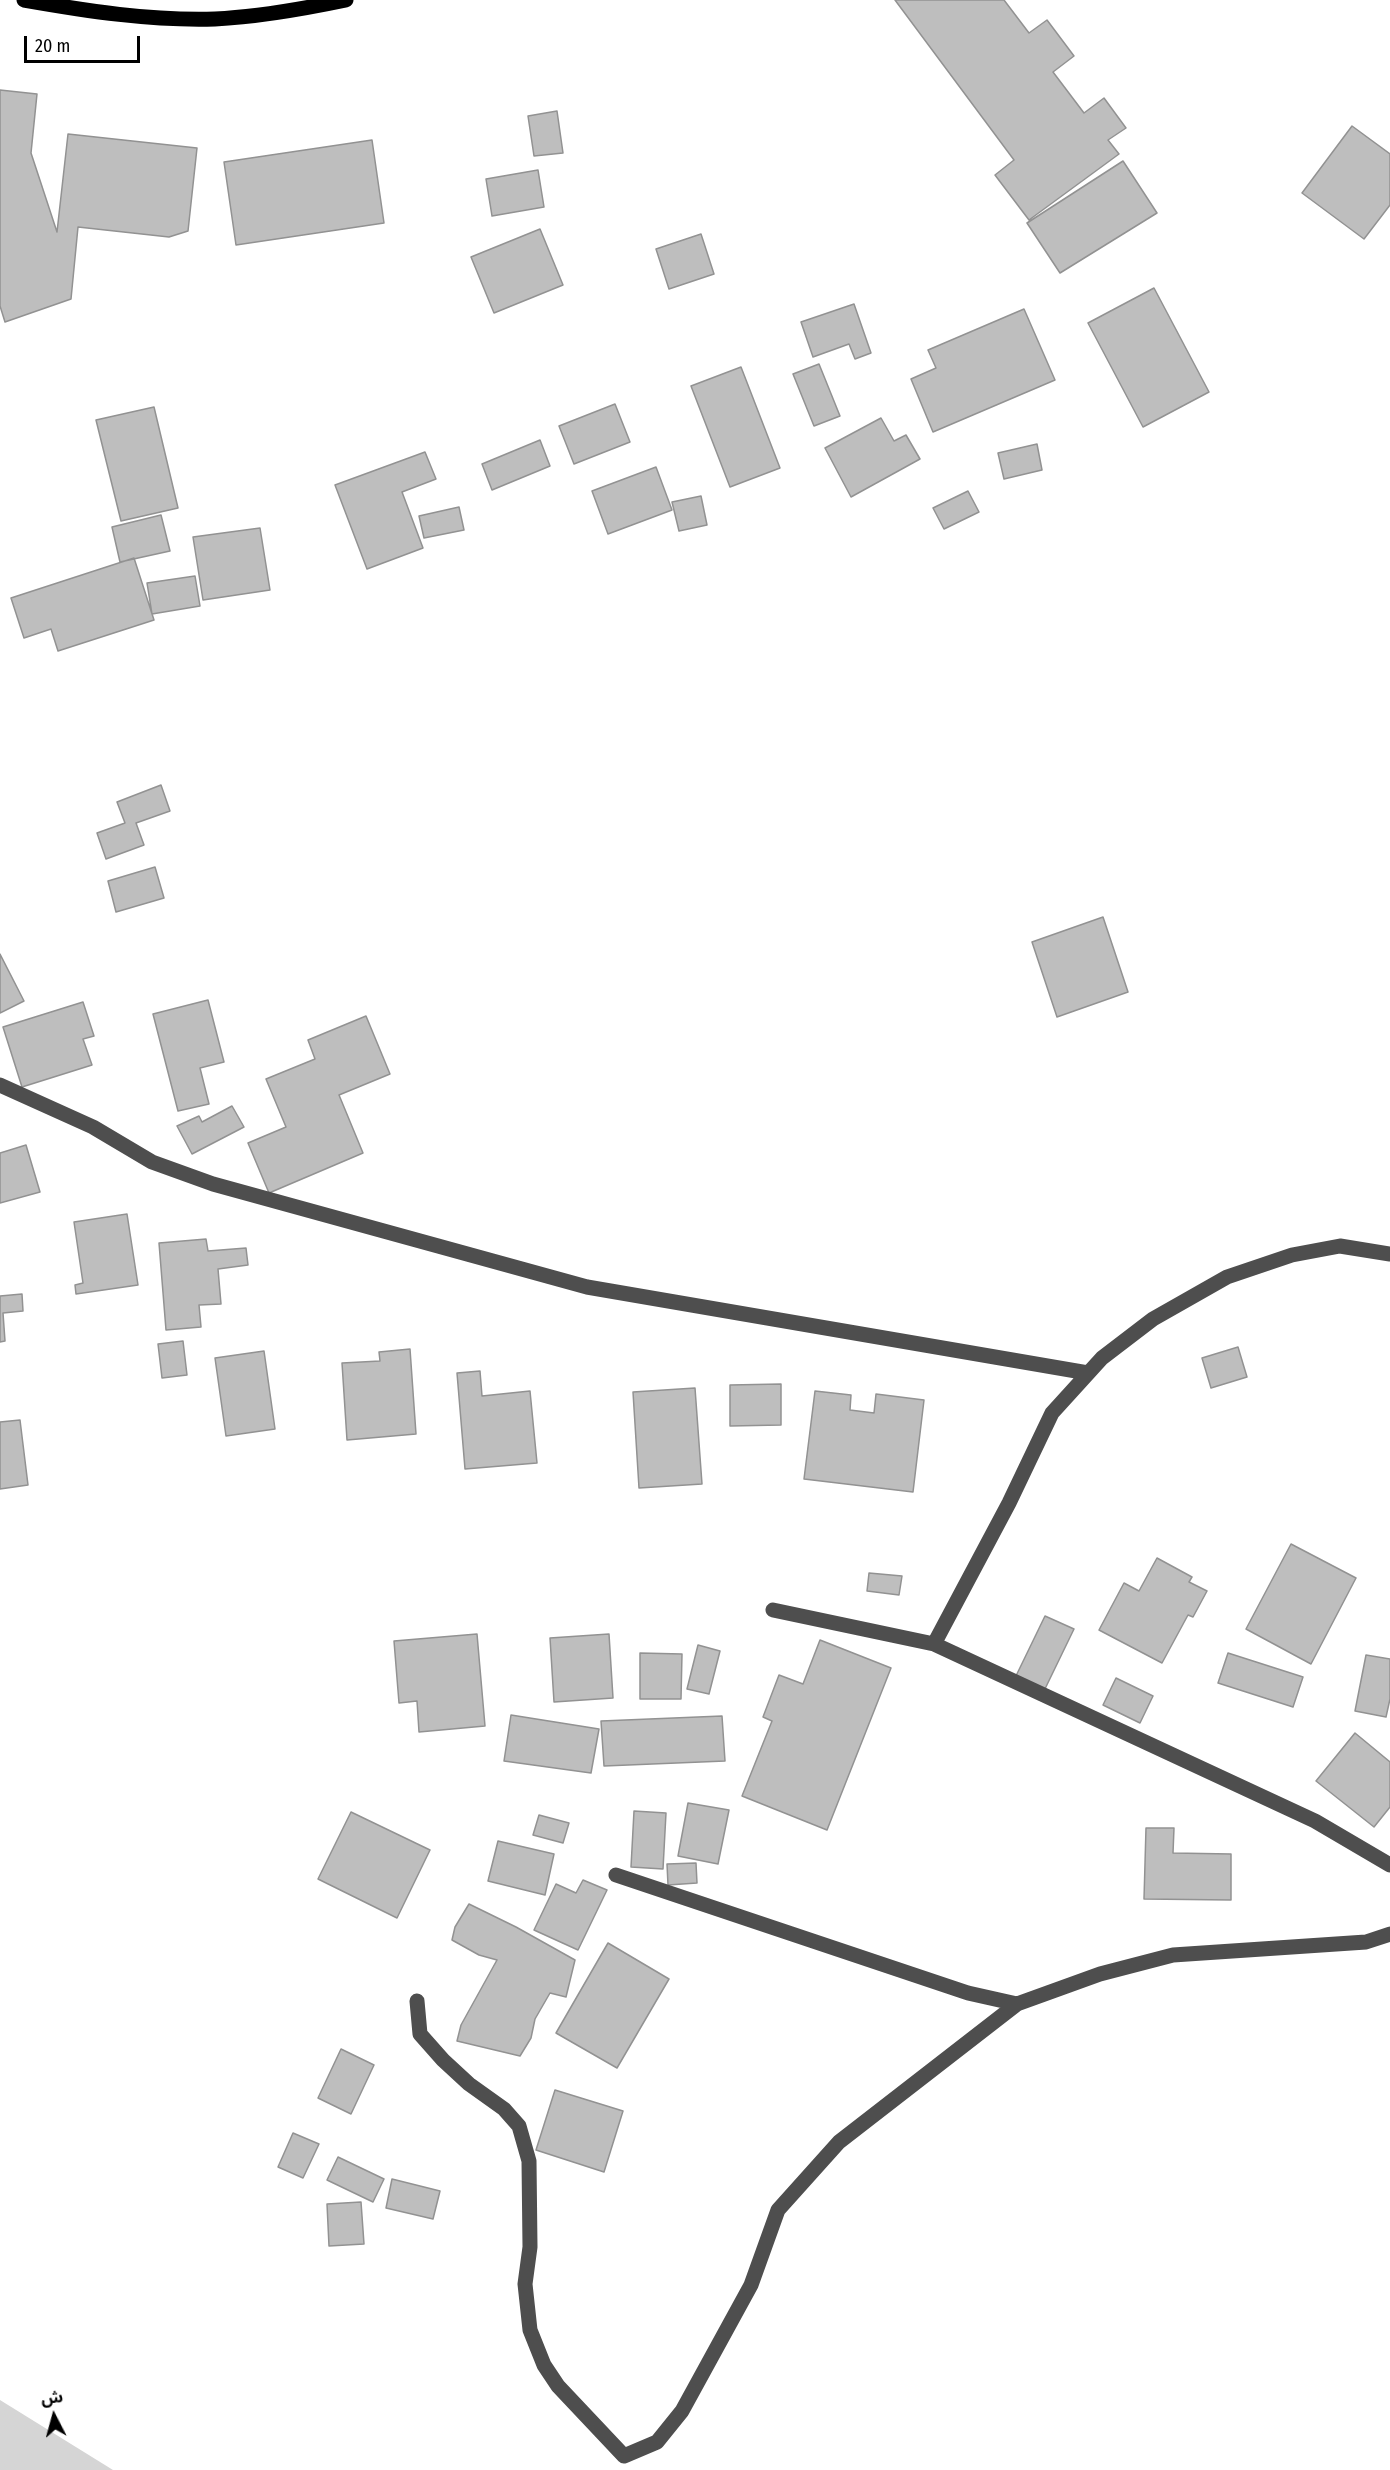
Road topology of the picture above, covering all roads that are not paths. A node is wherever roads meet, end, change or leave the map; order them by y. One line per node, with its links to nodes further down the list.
1 (24, 0): 2 (main road)
2 (346, 0)
3 (0, 1085): 5 (street)
4 (1390, 1254): 5 (street)
5 (1088, 1373): 7 (street)
6 (773, 1610): 7 (street)
7 (934, 1644): 8 (street)
8 (1390, 1865)
9 (616, 1875): 12 (street)
10 (1390, 1934): 12 (street)
11 (417, 2001): 12 (street)
12 (1017, 2004)

